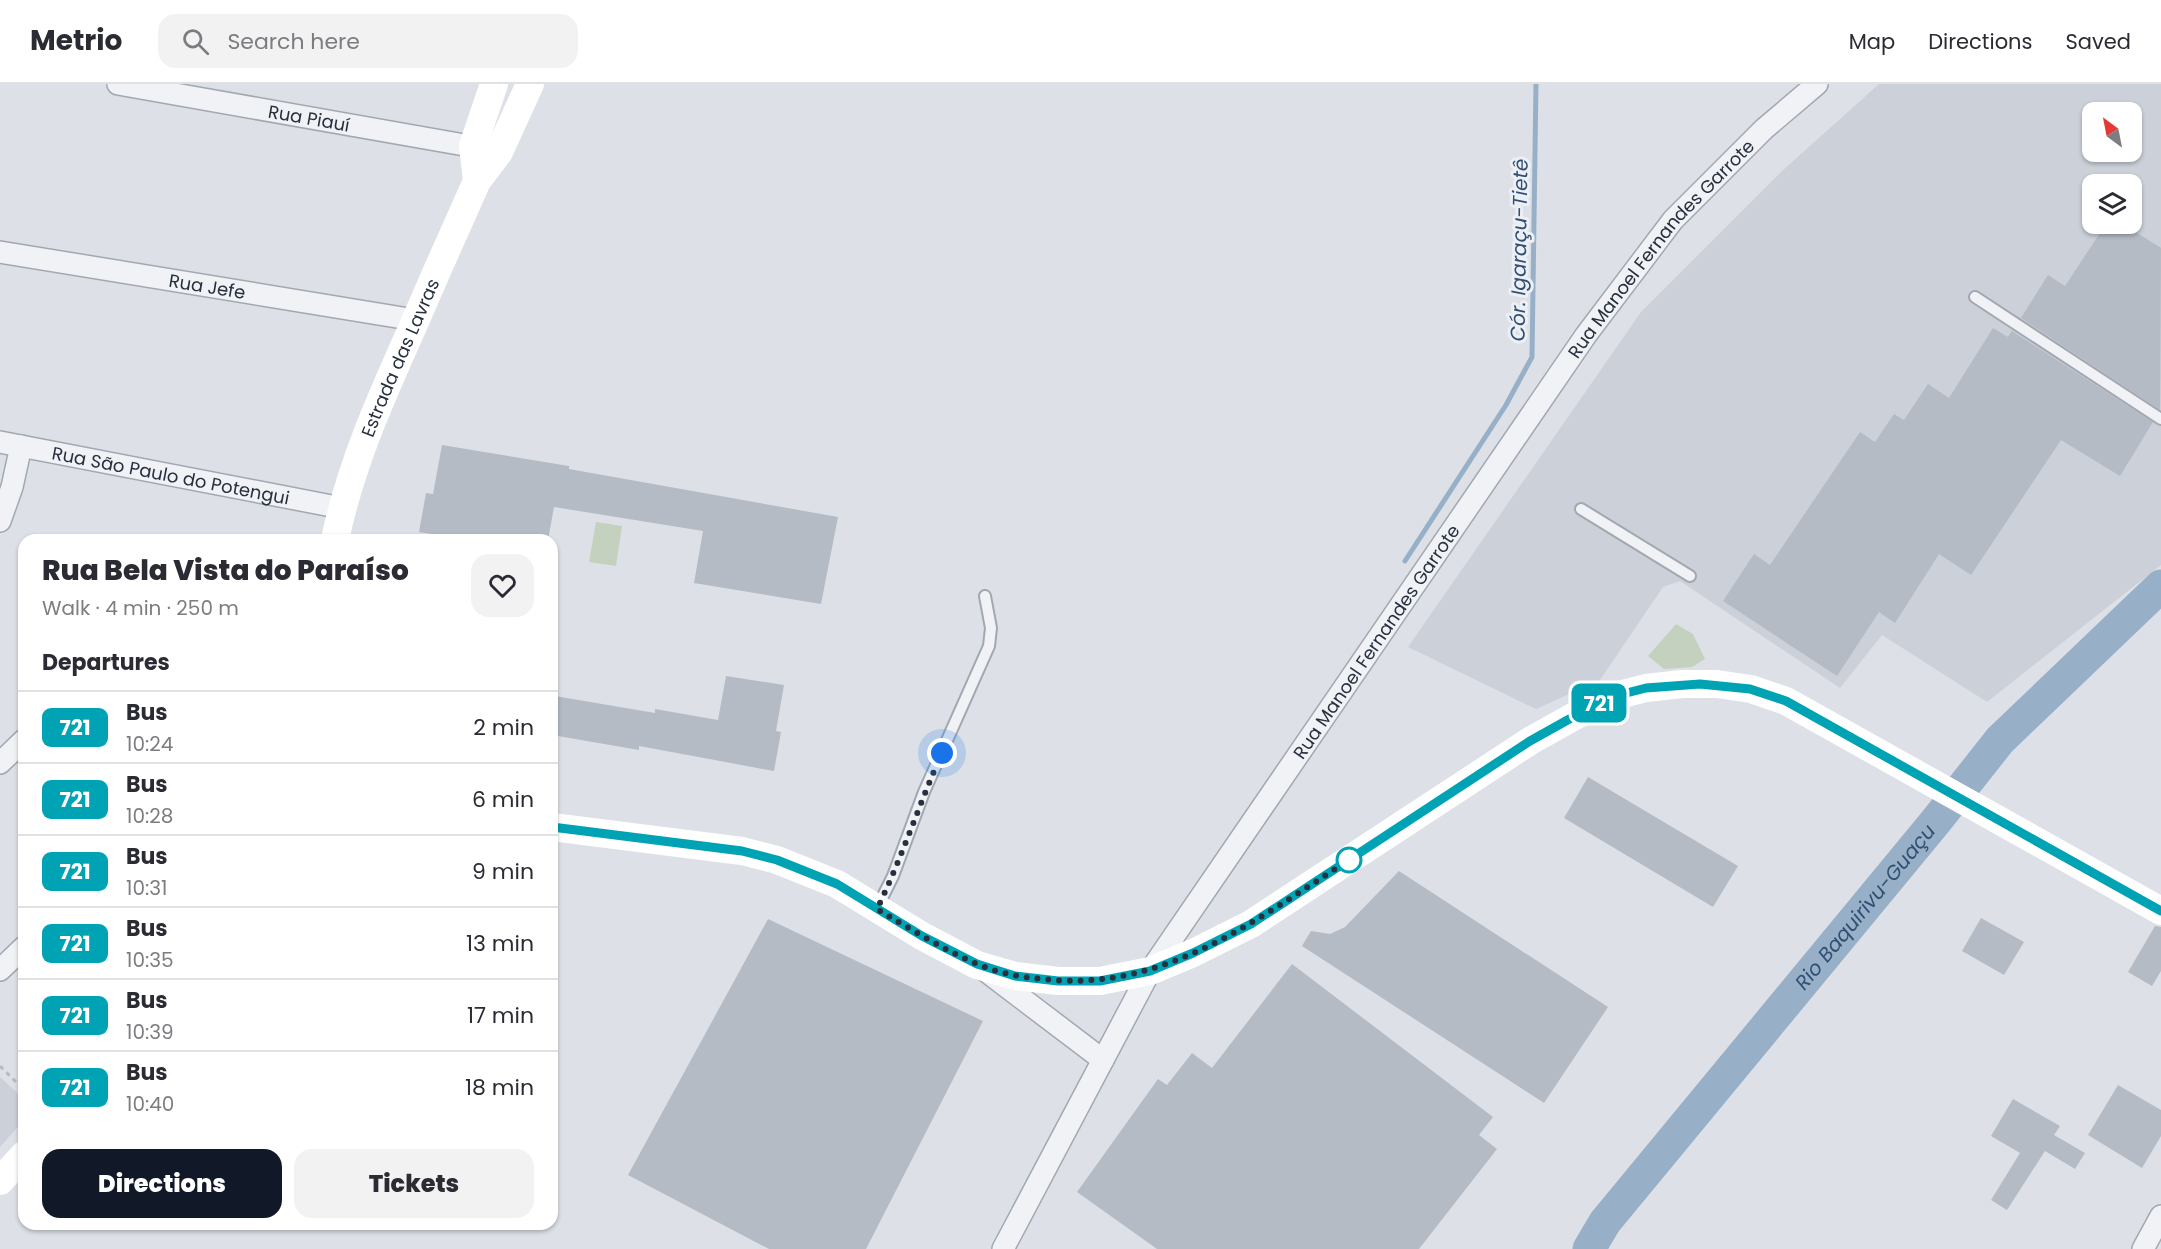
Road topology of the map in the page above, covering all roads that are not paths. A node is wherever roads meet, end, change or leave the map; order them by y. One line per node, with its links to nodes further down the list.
1 (118, 84): 5 (street, Rua Piauí)
2 (494, 84): 5 (main road)
3 (531, 84): 5 (main road)
4 (1817, 84): 25 (street, Rua Manoel Fernandes Garrote)
5 (486, 149): 8 (main road, Estrada das Lavras)
6 (0, 252): 8 (street, Rua Jefe)
7 (1976, 297): 9 (lane)
8 (415, 320): 11 (main road, Estrada das Lavras)
9 (2161, 419)
10 (10, 444): 11 (street, Rua São Paulo do Potengui); 13 (street)
11 (342, 508): 14 (main road, Estrada das Lavras)
12 (1581, 509): 15 (lane)
13 (0, 521)
14 (336, 534)
15 (1690, 576)
16 (985, 596): 20 (lane)
17 (18, 746): 18 (street)
18 (0, 763)
19 (558, 828): 20 (main road)
20 (877, 909): 23 (main road)
21 (2161, 911): 25 (main road)
22 (18, 953): 24 (street)
23 (977, 964): 25 (main road); 26 (street)
24 (0, 970)
25 (1150, 971): 26 (street, Rua Manoel Fernandes Garrote)
26 (1103, 1060): 30 (street, Rua Manoel Fernandes Garrote)
27 (18, 1162): 28 (main road)
28 (0, 1181)
29 (2161, 1216): 31 (street)
30 (1003, 1249)
31 (2143, 1249)

